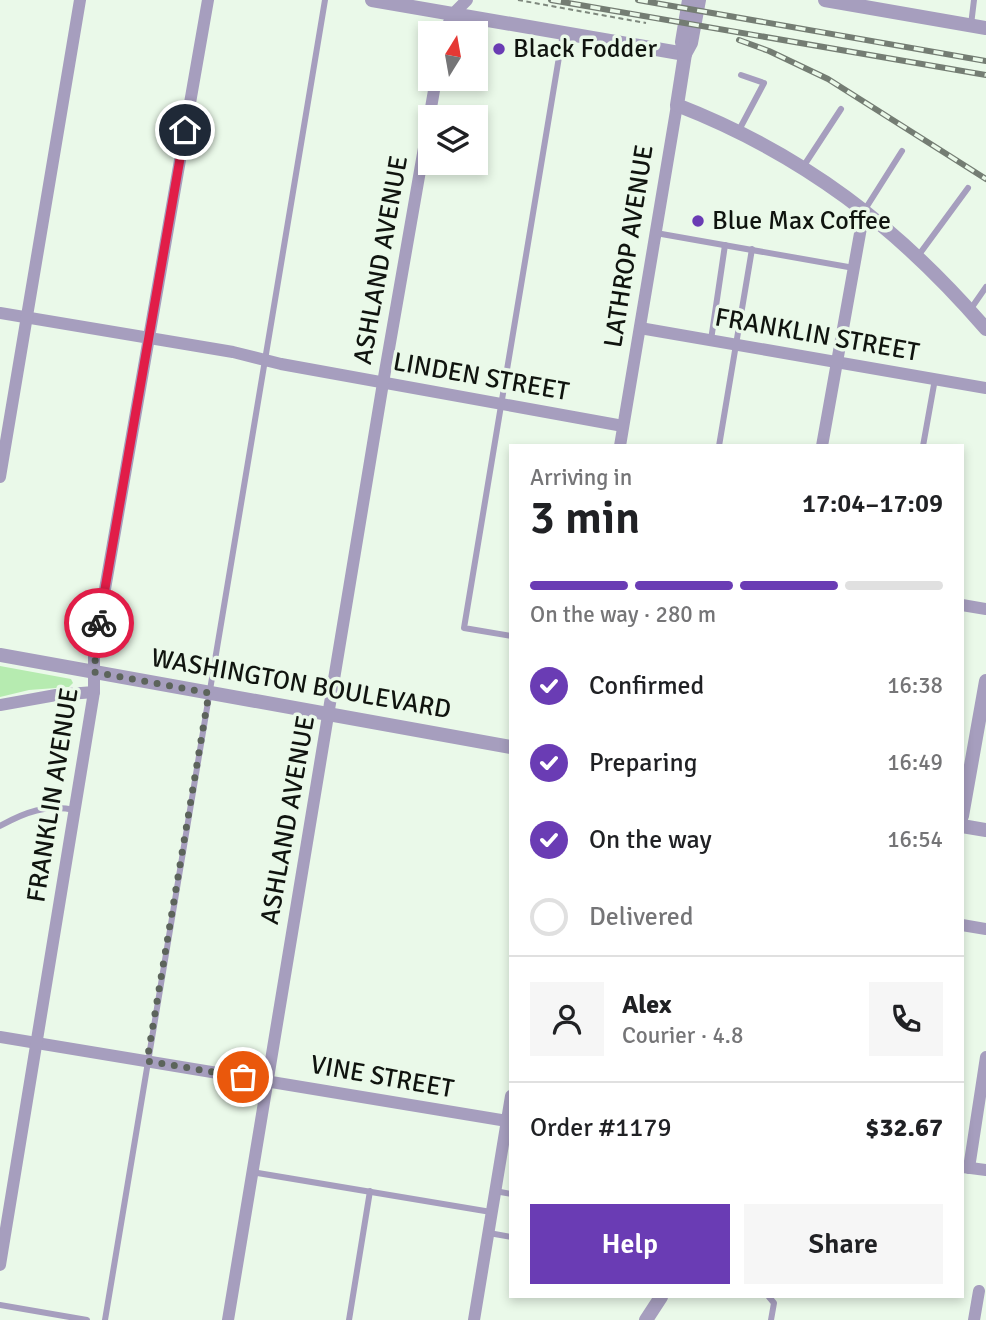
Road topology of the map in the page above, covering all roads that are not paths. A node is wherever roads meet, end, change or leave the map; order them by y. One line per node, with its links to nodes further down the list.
1 (80, 0): 33 (street)
2 (208, 0): 36 (street, FRANKLIN AVENUE)
3 (325, 0): 39 (lane)
4 (372, 0): 11 (street)
5 (467, 0): 11 (street)
6 (689, 0): 15 (street, LATHROP AVENUE)
7 (699, 0): 15 (street, LATHROP AVENUE)
8 (825, 0): 10 (street)
9 (974, 0): 12 (lane)
10 (850, 2): 12 (street)
11 (453, 7): 14 (street)
12 (971, 25): 13 (street)
13 (986, 28)
14 (563, 33): 15 (street); 44 (lane)
15 (685, 54): 18 (street, LATHROP AVENUE)
16 (741, 75): 20 (lane)
17 (434, 91): 42 (street, ASHLAND AVENUE)
18 (677, 106): 20 (street); 25 (street, LATHROP AVENUE)
19 (841, 109): 22 (lane)
20 (738, 132): 22 (street)
21 (902, 150): 24 (lane)
22 (803, 167): 24 (street)
23 (968, 188): 28 (lane)
24 (864, 211): 28 (street); 29 (street)
25 (656, 233): 26 (lane); 34 (street, LATHROP AVENUE)
26 (725, 245): 27 (lane); 37 (lane)
27 (752, 249): 29 (lane); 38 (lane)
28 (918, 256): 31 (street)
29 (854, 268): 40 (street)
30 (986, 287): 31 (lane)
31 (970, 310): 35 (street)
32 (0, 313): 33 (street, LINDEN STREET)
33 (28, 318): 36 (street, LINDEN STREET); 50 (street)
34 (640, 328): 37 (street, FRANKLIN STREET); 45 (street, LATHROP AVENUE)
35 (986, 329)
36 (147, 338): 39 (street, LINDEN STREET); 55 (street, FRANKLIN AVENUE)
37 (711, 340): 38 (street, FRANKLIN STREET)
38 (737, 345): 40 (street, FRANKLIN STREET); 47 (lane)
39 (265, 361): 42 (street, LINDEN STREET); 58 (lane)
40 (836, 362): 41 (street, FRANKLIN STREET); 48 (street)
41 (935, 379): 43 (street, FRANKLIN STREET); 49 (lane)
42 (383, 383): 44 (street, LINDEN STREET); 60 (street, ASHLAND AVENUE)
43 (986, 388)
44 (502, 405): 45 (street, LINDEN STREET); 53 (lane)
45 (623, 426): 46 (street, LATHROP AVENUE)
46 (620, 444)
47 (719, 444)
48 (822, 444)
49 (923, 444)
50 (0, 477)
51 (964, 605): 52 (street)
52 (986, 609)
53 (509, 636)
54 (0, 655): 55 (street, WASHINGTON BOULEVARD)
55 (94, 672): 57 (street, FRANKLIN AVENUE); 58 (street, WASHINGTON BOULEVARD)
56 (986, 681): 62 (street)
57 (94, 692): 59 (street); 63 (street, FRANKLIN AVENUE)
58 (209, 693): 60 (street, WASHINGTON BOULEVARD); 72 (lane)
59 (0, 705)
60 (329, 714): 61 (street, WASHINGTON BOULEVARD); 73 (street, ASHLAND AVENUE)
61 (509, 747)
62 (964, 805)
63 (75, 810): 64 (lane); 70 (street, FRANKLIN AVENUE)
64 (0, 826)
65 (964, 826): 66 (street)
66 (986, 830)
67 (964, 925): 68 (street)
68 (986, 929)
69 (0, 1037): 70 (street, VINE STREET)
70 (38, 1043): 72 (street, VINE STREET); 85 (street, FRANKLIN AVENUE)
71 (986, 1057): 76 (street)
72 (147, 1061): 73 (street, VINE STREET); 91 (lane)
73 (267, 1081): 74 (street, VINE STREET); 78 (street, ASHLAND AVENUE)
74 (509, 1114): 75 (street)
75 (507, 1141): 80 (street)
76 (966, 1167): 77 (street)
77 (986, 1170)
78 (252, 1172): 79 (lane); 92 (street, ASHLAND AVENUE)
79 (370, 1191): 82 (lane); 93 (lane)
80 (495, 1191): 81 (lane); 82 (street)
81 (509, 1194)
82 (491, 1212): 83 (street)
83 (488, 1233): 84 (lane); 94 (street)
84 (509, 1237)
85 (0, 1265)
86 (982, 1291): 97 (street)
87 (660, 1298): 95 (street)
88 (770, 1298): 96 (lane)
89 (0, 1305): 90 (lane)
90 (87, 1320)
91 (105, 1320)
92 (228, 1320)
93 (349, 1320)
94 (474, 1320)
95 (646, 1320)
96 (771, 1320)
97 (974, 1320)

